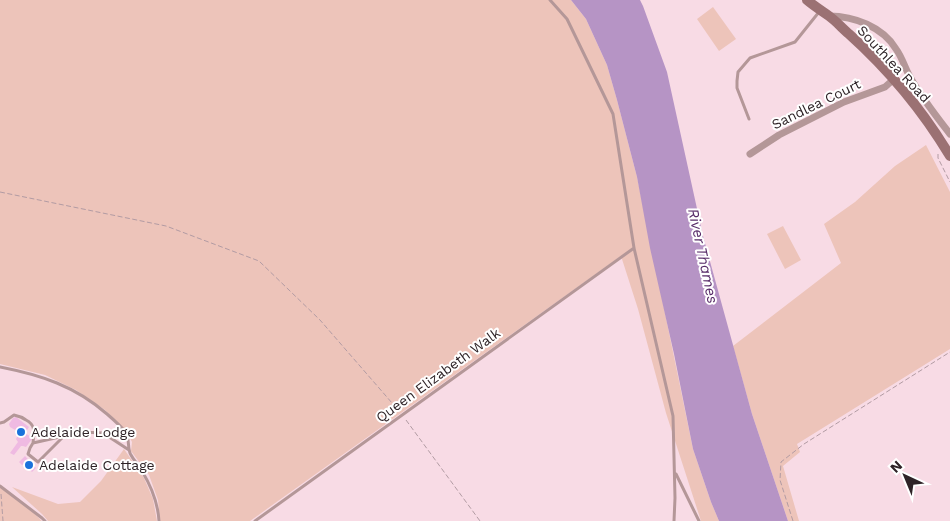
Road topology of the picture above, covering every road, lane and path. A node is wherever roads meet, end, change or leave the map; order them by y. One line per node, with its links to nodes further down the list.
1 (550, 0): 12 (lane)
2 (807, 0): 3 (main road, Southlea Road)
3 (825, 13): 4 (main road, Southlea Road); 5 (lane); 6 (street)
4 (894, 79): 7 (main road, Southlea Road); 8 (street, Sandlea Court)
5 (749, 119)
6 (950, 134)
7 (941, 141): 9 (main road, Southlea Road); 10 (path)
8 (750, 154)
9 (950, 156)
10 (950, 182)
11 (0, 192): 15 (path)
12 (634, 248): 15 (lane, Queen Elizabeth Walk); 20 (lane)
13 (950, 352): 29 (path)
14 (0, 368): 19 (lane)
15 (403, 414): 25 (lane, Queen Elizabeth Walk); 26 (path)
16 (0, 423): 18 (lane)
17 (64, 436): 18 (lane); 18 (lane); 19 (lane)
18 (34, 443)
19 (129, 450): 24 (lane)
20 (674, 472): 27 (lane); 28 (lane)
21 (0, 486): 22 (path); 23 (lane)
22 (3, 521)
23 (45, 521)
24 (159, 521)
25 (255, 521)
26 (480, 521)
27 (674, 521)
28 (699, 521)
29 (793, 521)

